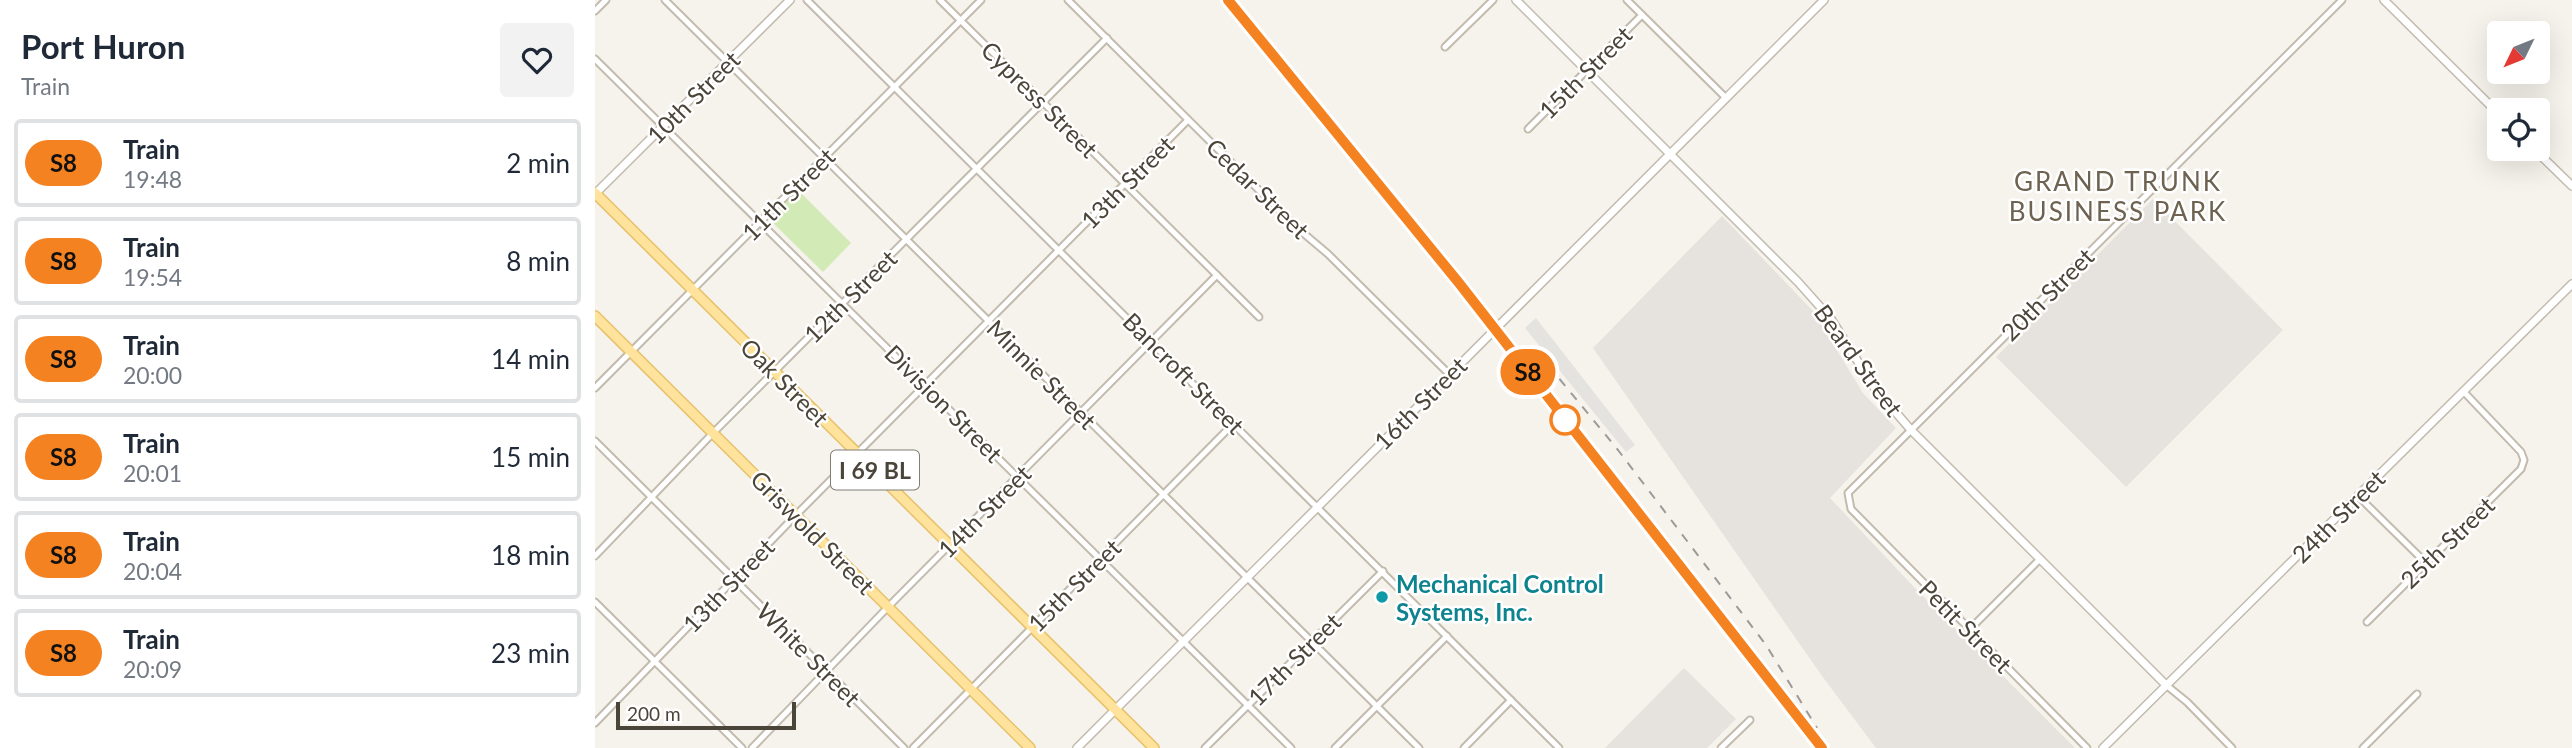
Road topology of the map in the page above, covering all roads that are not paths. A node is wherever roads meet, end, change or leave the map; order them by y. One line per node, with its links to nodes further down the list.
1 (606, 0): 14 (street)
2 (665, 0): 20 (street, Minnie Street)
3 (790, 0): 20 (street, 10th Street)
4 (807, 0): 22 (street, Bancroft Street)
5 (940, 0): 16 (street, Cypress Street)
6 (981, 0): 16 (street, 11th Street)
7 (1068, 0): 17 (street, Cedar Street)
8 (1493, 0): 18 (street)
9 (1516, 0): 21 (street, Beard Street)
10 (1627, 0): 15 (street)
11 (1824, 0): 23 (street, 16th Street)
12 (2342, 0): 55 (street, 20th Street)
13 (2383, 0): 24 (street)
14 (595, 11)
15 (1642, 15): 21 (street, 15th Street); 23 (street)
16 (961, 21): 22 (street, 11th Street); 25 (street, Cypress Street)
17 (1107, 38): 25 (street, 12th Street); 26 (street, Cedar Street)
18 (1445, 47)
19 (595, 59): 27 (street, Division Street)
20 (728, 62): 27 (street, 10th Street); 30 (street, Minnie Street)
21 (1587, 70): 28 (street, 15th Street); 29 (street, Beard Street)
22 (895, 86): 30 (street, 11th Street); 32 (street, Bancroft Street)
23 (1726, 98): 29 (street, 16th Street)
24 (2487, 102)
25 (1043, 103): 32 (street, 12th Street); 33 (street, Cypress Street)
26 (1188, 120): 33 (street, 13th Street); 49 (street, Cedar Street)
27 (664, 127): 35 (street, 10th Street); 36 (street, Division Street)
28 (1528, 130)
29 (1671, 153): 49 (street, 16th Street); 55 (street, Beard Street)
30 (824, 157): 36 (street, 11th Street); 37 (street, Minnie Street)
31 (2547, 161): 34 (street)
32 (977, 169): 37 (street, 12th Street); 38 (street, Bancroft Street)
33 (1125, 185): 38 (street, 13th Street); 39 (street, Cypress Street)
34 (2572, 186)
35 (595, 194): 41 (main road, Oak Street / I 69 BL)
36 (760, 221): 41 (street, 11th Street); 42 (street, Division Street)
37 (907, 239): 42 (street, 12th Street); 45 (street, Minnie Street)
38 (1059, 250): 45 (street, 13th Street); 46 (street, Bancroft Street)
39 (1217, 275): 44 (street, Cypress Street); 46 (street, 14th Street)
40 (2572, 284): 52 (street, 24th Street)
41 (692, 289): 47 (street, 11th Street); 48 (main road, Oak Street / I 69 BL)
42 (843, 303): 48 (street, 12th Street); 50 (street, Division Street)
43 (595, 316): 47 (main road, Griswold Street)
44 (1259, 317)
45 (989, 321): 50 (street, 13th Street); 53 (street, Minnie Street)
46 (1151, 342): 53 (street, 14th Street); 54 (street, Bancroft Street)
47 (631, 351): 51 (street, 11th Street); 56 (main road, Griswold Street)
48 (775, 371): 56 (street, 12th Street); 58 (main road, Oak Street / I 69 BL)
49 (1449, 374): 64 (street, 16th Street)
50 (926, 385): 58 (street, 13th Street); 59 (street, Division Street)
51 (595, 388)
52 (2464, 392): 61 (street, 24th Street); 70 (street, 25th Street)
53 (1082, 412): 59 (street, 14th Street); 60 (street, Minnie Street)
54 (1234, 423): 60 (street, 15th Street); 64 (street, Bancroft Street)
55 (1911, 430): 63 (street, 20th Street); 69 (street, Beard Street)
56 (713, 433): 62 (street, 12th Street); 65 (main road, Griswold Street)
57 (595, 441): 62 (street, White Street)
58 (857, 453): 65 (street, 13th Street); 66 (main road, Oak Street / I 69 BL)
59 (1018, 477): 66 (street, 14th Street); 68 (street, Division Street)
60 (1164, 495): 68 (street, 15th Street); 72 (street, Minnie Street)
61 (2358, 496): 70 (street); 84 (street, 24th Street)
62 (652, 497): 67 (street, 12th Street); 73 (street, White Street)
63 (1848, 502): 78 (street, Petit Street)
64 (1318, 506): 71 (street, Bancroft Street); 72 (street, 16th Street)
65 (796, 515): 73 (street, 13th Street); 75 (main road, Griswold Street)
66 (950, 544): 75 (street, 14th Street); 77 (main road, Oak Street / I 69 BL)
67 (595, 556)
68 (1100, 559): 77 (street, 15th Street); 80 (street, Division Street)
69 (2040, 559): 78 (street); 84 (street, Beard Street)
70 (2425, 562): 76 (street, 25th Street)
71 (1383, 571): 79 (street, Bancroft Street); 81 (street, 17th Street)
72 (1247, 578): 80 (street, 16th Street); 81 (street, Minnie Street)
73 (734, 579): 82 (street, 13th Street); 83 (street, White Street)
74 (595, 602): 82 (street)
75 (888, 607): 83 (street, 14th Street); 85 (main road, Griswold Street)
76 (2367, 622)
77 (1032, 627): 85 (street, 15th Street); 90 (main road, Oak Street / I 69 BL)
78 (1969, 630): 107 (street, Petit Street)
79 (1447, 636): 87 (street, Bancroft Street); 89 (street)
80 (1183, 641): 88 (street, Division Street); 90 (street, 16th Street)
81 (1311, 642): 88 (street, 17th Street); 89 (street, Minnie Street)
82 (654, 661): 92 (street, 13th Street); 93 (street)
83 (826, 671): 94 (street, 14th Street); 95 (street, White Street)
84 (2167, 685): 108 (street, 24th Street); 109 (street, Beard Street)
85 (970, 689): 96 (street, 15th Street); 97 (main road, Griswold Street)
86 (2417, 694): 110 (street)
87 (1511, 700): 104 (street); 105 (street, Bancroft Street)
88 (1248, 705): 100 (street, 17th Street); 101 (street, Division Street)
89 (1377, 706): 102 (street); 103 (street, Minnie Street)
90 (1116, 709): 98 (street, 16th Street); 99 (main road, Oak Street / I 69 BL)
91 (1750, 720): 106 (street)
92 (595, 723)
93 (742, 748)
94 (752, 748)
95 (904, 748)
96 (913, 748)
97 (1030, 748)
98 (1077, 748)
99 (1154, 748)
100 (1205, 748)
101 (1291, 748)
102 (1335, 748)
103 (1419, 748)
104 (1464, 748)
105 (1559, 748)
106 (1721, 748)
107 (2087, 748)
108 (2103, 748)
109 (2232, 748)
110 (2363, 748)

